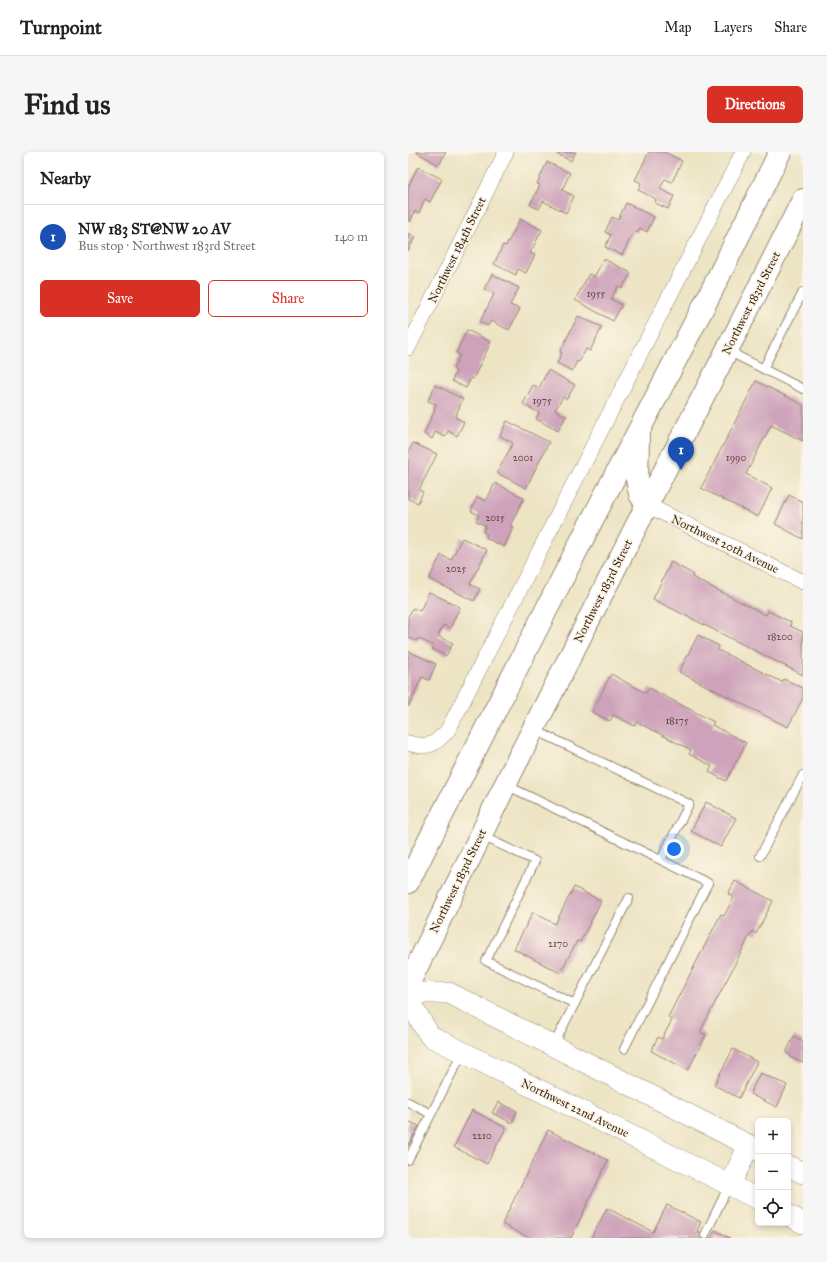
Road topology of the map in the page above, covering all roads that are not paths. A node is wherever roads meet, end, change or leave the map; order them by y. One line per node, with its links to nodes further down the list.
1 (506, 152): 6 (street, Northwest 184th Street)
2 (743, 152): 14 (street)
3 (780, 152): 10 (main road)
4 (801, 208): 7 (main road, Northwest 183rd Street)
5 (803, 292): 8 (lane)
6 (408, 348)
7 (727, 351): 8 (lane); 11 (main road, Northwest 183rd Street)
8 (763, 369): 9 (lane)
9 (803, 389)
10 (638, 432): 11 (main road); 20 (main road)
11 (647, 505): 12 (street, Northwest 20th Avenue); 13 (main road, Northwest 183rd Street)
12 (803, 582)
13 (533, 729): 16 (main road, Northwest 183rd Street); 19 (lane)
14 (408, 743)
15 (803, 775): 18 (lane)
16 (505, 785): 17 (main road, Northwest 183rd Street); 19 (lane)
17 (481, 835): 22 (main road, Northwest 183rd Street); 25 (lane)
18 (760, 856)
19 (660, 860): 27 (lane)
20 (408, 882)
21 (629, 898): 25 (lane)
22 (408, 984)
23 (408, 993): 26 (main road)
24 (408, 1000): 28 (main road, Northwest 22nd Avenue)
25 (575, 1004): 26 (lane)
26 (553, 1046): 31 (main road)
27 (624, 1049)
28 (462, 1053): 30 (lane); 35 (main road, Northwest 22nd Avenue)
29 (409, 1104): 30 (lane)
30 (431, 1114): 32 (lane)
31 (753, 1148): 35 (main road)
32 (408, 1160)
33 (791, 1168): 34 (main road)
34 (803, 1174)
35 (730, 1184): 36 (main road, Northwest 22nd Avenue); 39 (lane)
36 (755, 1197)
37 (791, 1216): 38 (main road)
38 (803, 1222)
39 (704, 1235)

